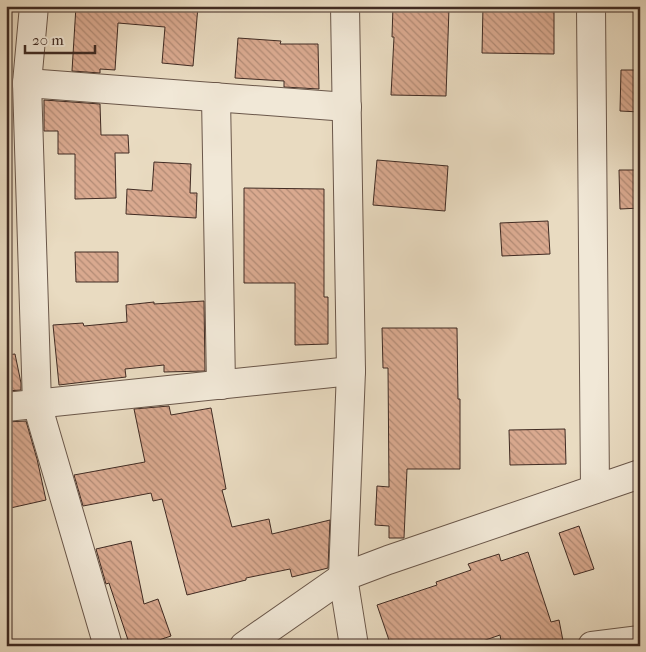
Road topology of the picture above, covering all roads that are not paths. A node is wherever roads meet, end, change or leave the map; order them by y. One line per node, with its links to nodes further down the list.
1 (34, 6): 4 (street)
2 (346, 6): 6 (street)
3 (591, 6): 12 (street)
4 (27, 83): 5 (street); 9 (street)
5 (216, 97): 6 (street); 8 (street)
6 (347, 107): 7 (street)
7 (351, 371): 8 (street); 13 (street)
8 (221, 385): 9 (street)
9 (37, 404): 10 (street); 15 (street)
10 (6, 407)
11 (640, 474): 12 (street)
12 (594, 489): 13 (street)
13 (343, 577): 16 (street); 17 (street)
14 (640, 640): 18 (street)
15 (108, 646)
16 (244, 646)
17 (354, 646)
18 (592, 646)

